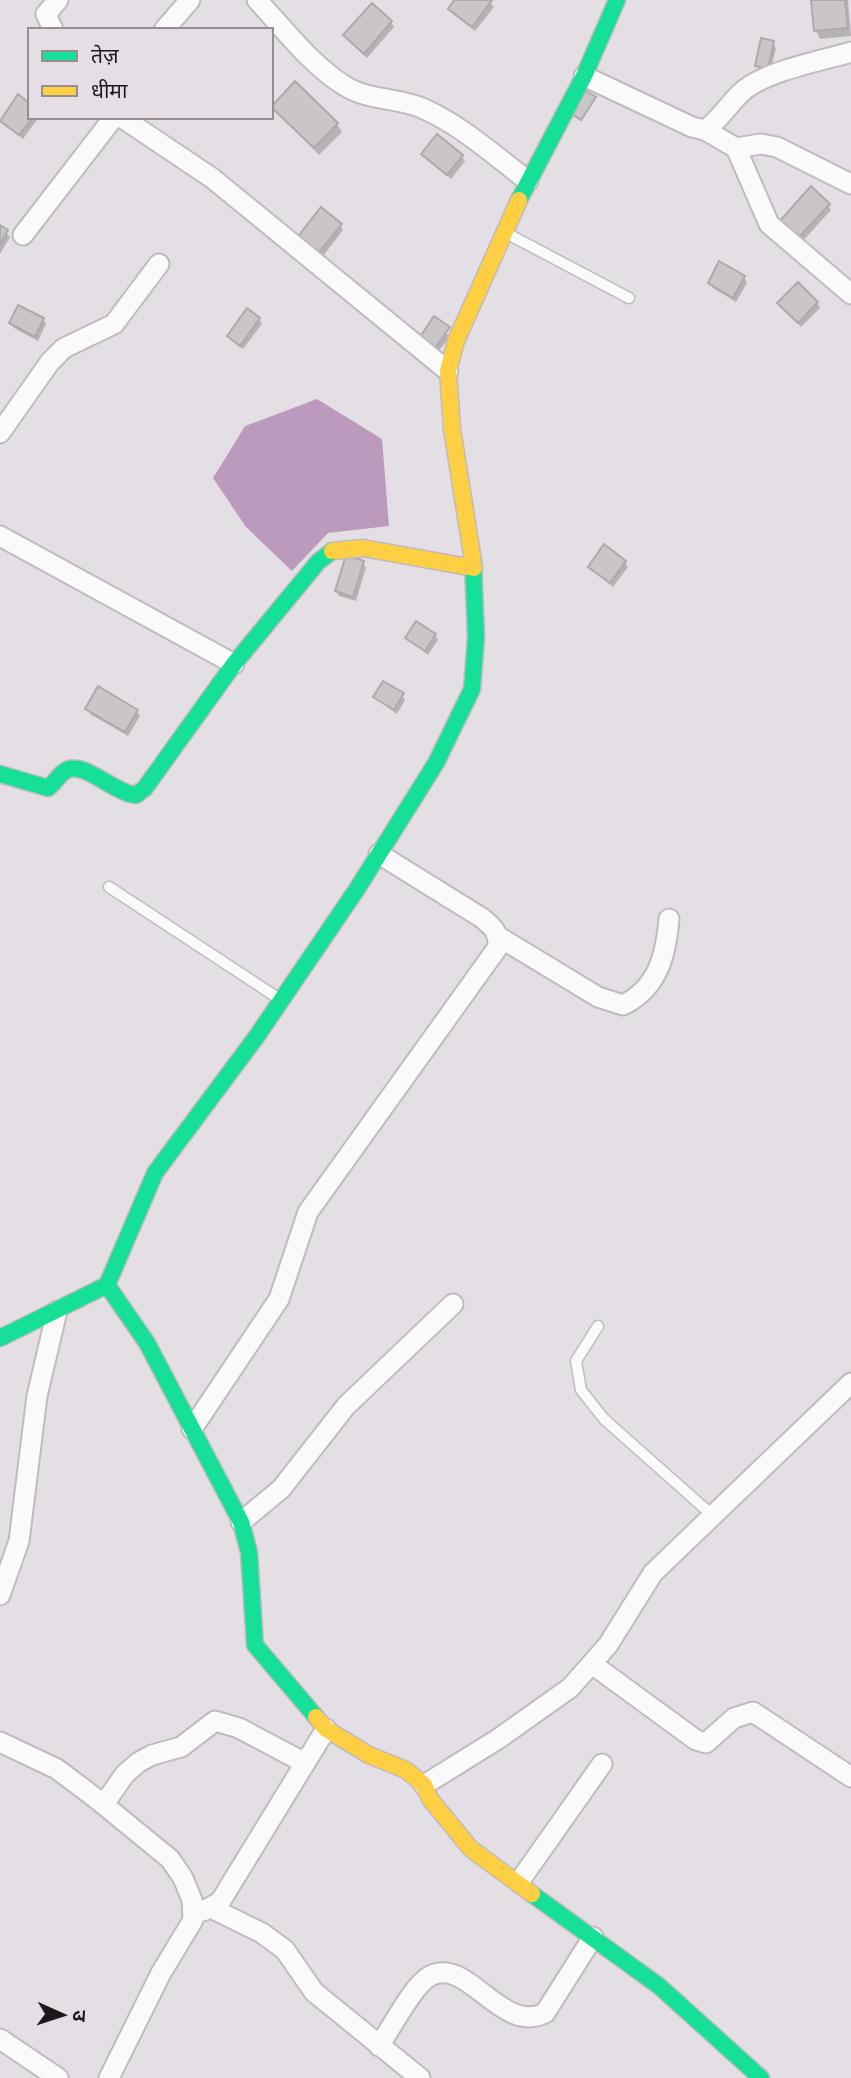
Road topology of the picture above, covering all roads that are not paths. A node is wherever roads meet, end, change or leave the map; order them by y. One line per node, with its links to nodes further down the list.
1 (58, 0): 5 (street)
2 (190, 0): 6 (street)
3 (257, 0): 13 (street)
4 (617, 0): 8 (street)
5 (51, 28)
6 (166, 28)
7 (851, 52): 11 (street)
8 (584, 76): 11 (street); 13 (street)
9 (112, 119): 16 (street)
10 (124, 119): 20 (street)
11 (705, 130): 12 (street)
12 (736, 148): 14 (street); 18 (street)
13 (528, 181): 15 (street)
14 (851, 184)
15 (505, 232): 19 (lane); 20 (street)
16 (23, 235)
17 (159, 264): 21 (street)
18 (851, 294)
19 (629, 298)
20 (449, 371): 23 (street)
21 (0, 433)
22 (0, 536): 24 (street)
23 (474, 568): 24 (street); 26 (street)
24 (234, 664): 25 (street)
25 (0, 774)
26 (379, 854): 29 (street); 30 (street)
27 (109, 887): 30 (lane)
28 (668, 919): 29 (street)
29 (499, 937): 37 (street)
30 (281, 1000): 31 (street)
31 (107, 1284): 33 (street); 37 (street)
32 (453, 1304): 39 (street)
33 (57, 1311): 35 (street); 40 (street)
34 (598, 1326): 38 (lane)
35 (0, 1338)
36 (851, 1383): 38 (street)
37 (192, 1429): 39 (street)
38 (711, 1514): 41 (street)
39 (241, 1522): 42 (street)
40 (0, 1595)
41 (592, 1664): 46 (street); 47 (street)
42 (327, 1729): 44 (street); 47 (street)
43 (0, 1742): 48 (street)
44 (305, 1763): 48 (street); 50 (street)
45 (602, 1764): 49 (street)
46 (851, 1777)
47 (424, 1786): 49 (street)
48 (104, 1804): 51 (street)
49 (519, 1882): 52 (street)
50 (213, 1909): 51 (street); 54 (street)
51 (193, 1911): 56 (street)
52 (593, 1937): 54 (street); 58 (street)
53 (0, 2039): 55 (street)
54 (379, 2046): 57 (street)
55 (58, 2078)
56 (109, 2078)
57 (420, 2078)
58 (761, 2078)

